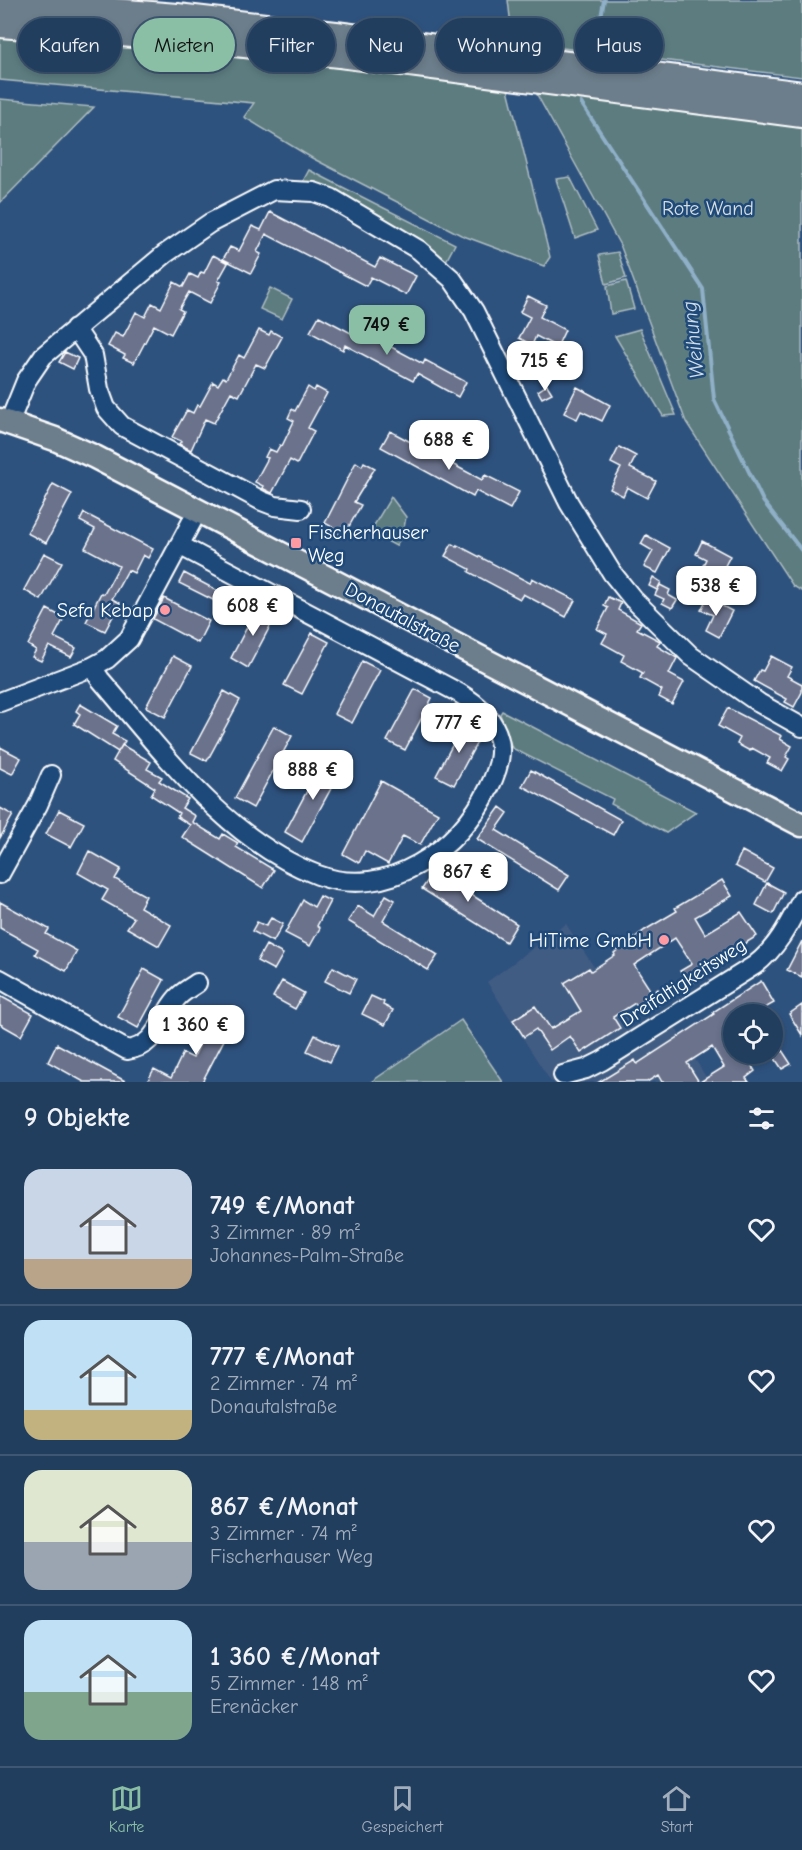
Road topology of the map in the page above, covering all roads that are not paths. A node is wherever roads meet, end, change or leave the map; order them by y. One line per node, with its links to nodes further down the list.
1 (0, 3): 3 (highway)
2 (0, 24): 4 (highway)
3 (802, 95)
4 (802, 114)
5 (75, 328): 6 (street); 7 (street); 12 (street)
6 (4, 421): 8 (main road, Donautalstraße)
7 (301, 509)
8 (198, 510): 9 (street); 14 (main road, Donautalstraße)
9 (179, 545): 10 (street); 10 (street)
10 (92, 668): 11 (street)
11 (0, 702)
12 (802, 727)
13 (51, 775): 15 (street)
14 (802, 825)
15 (0, 874)
16 (802, 899): 19 (street, Dreifaltigkeitsweg)
17 (0, 979): 18 (street)
18 (197, 983)
19 (563, 1075)

